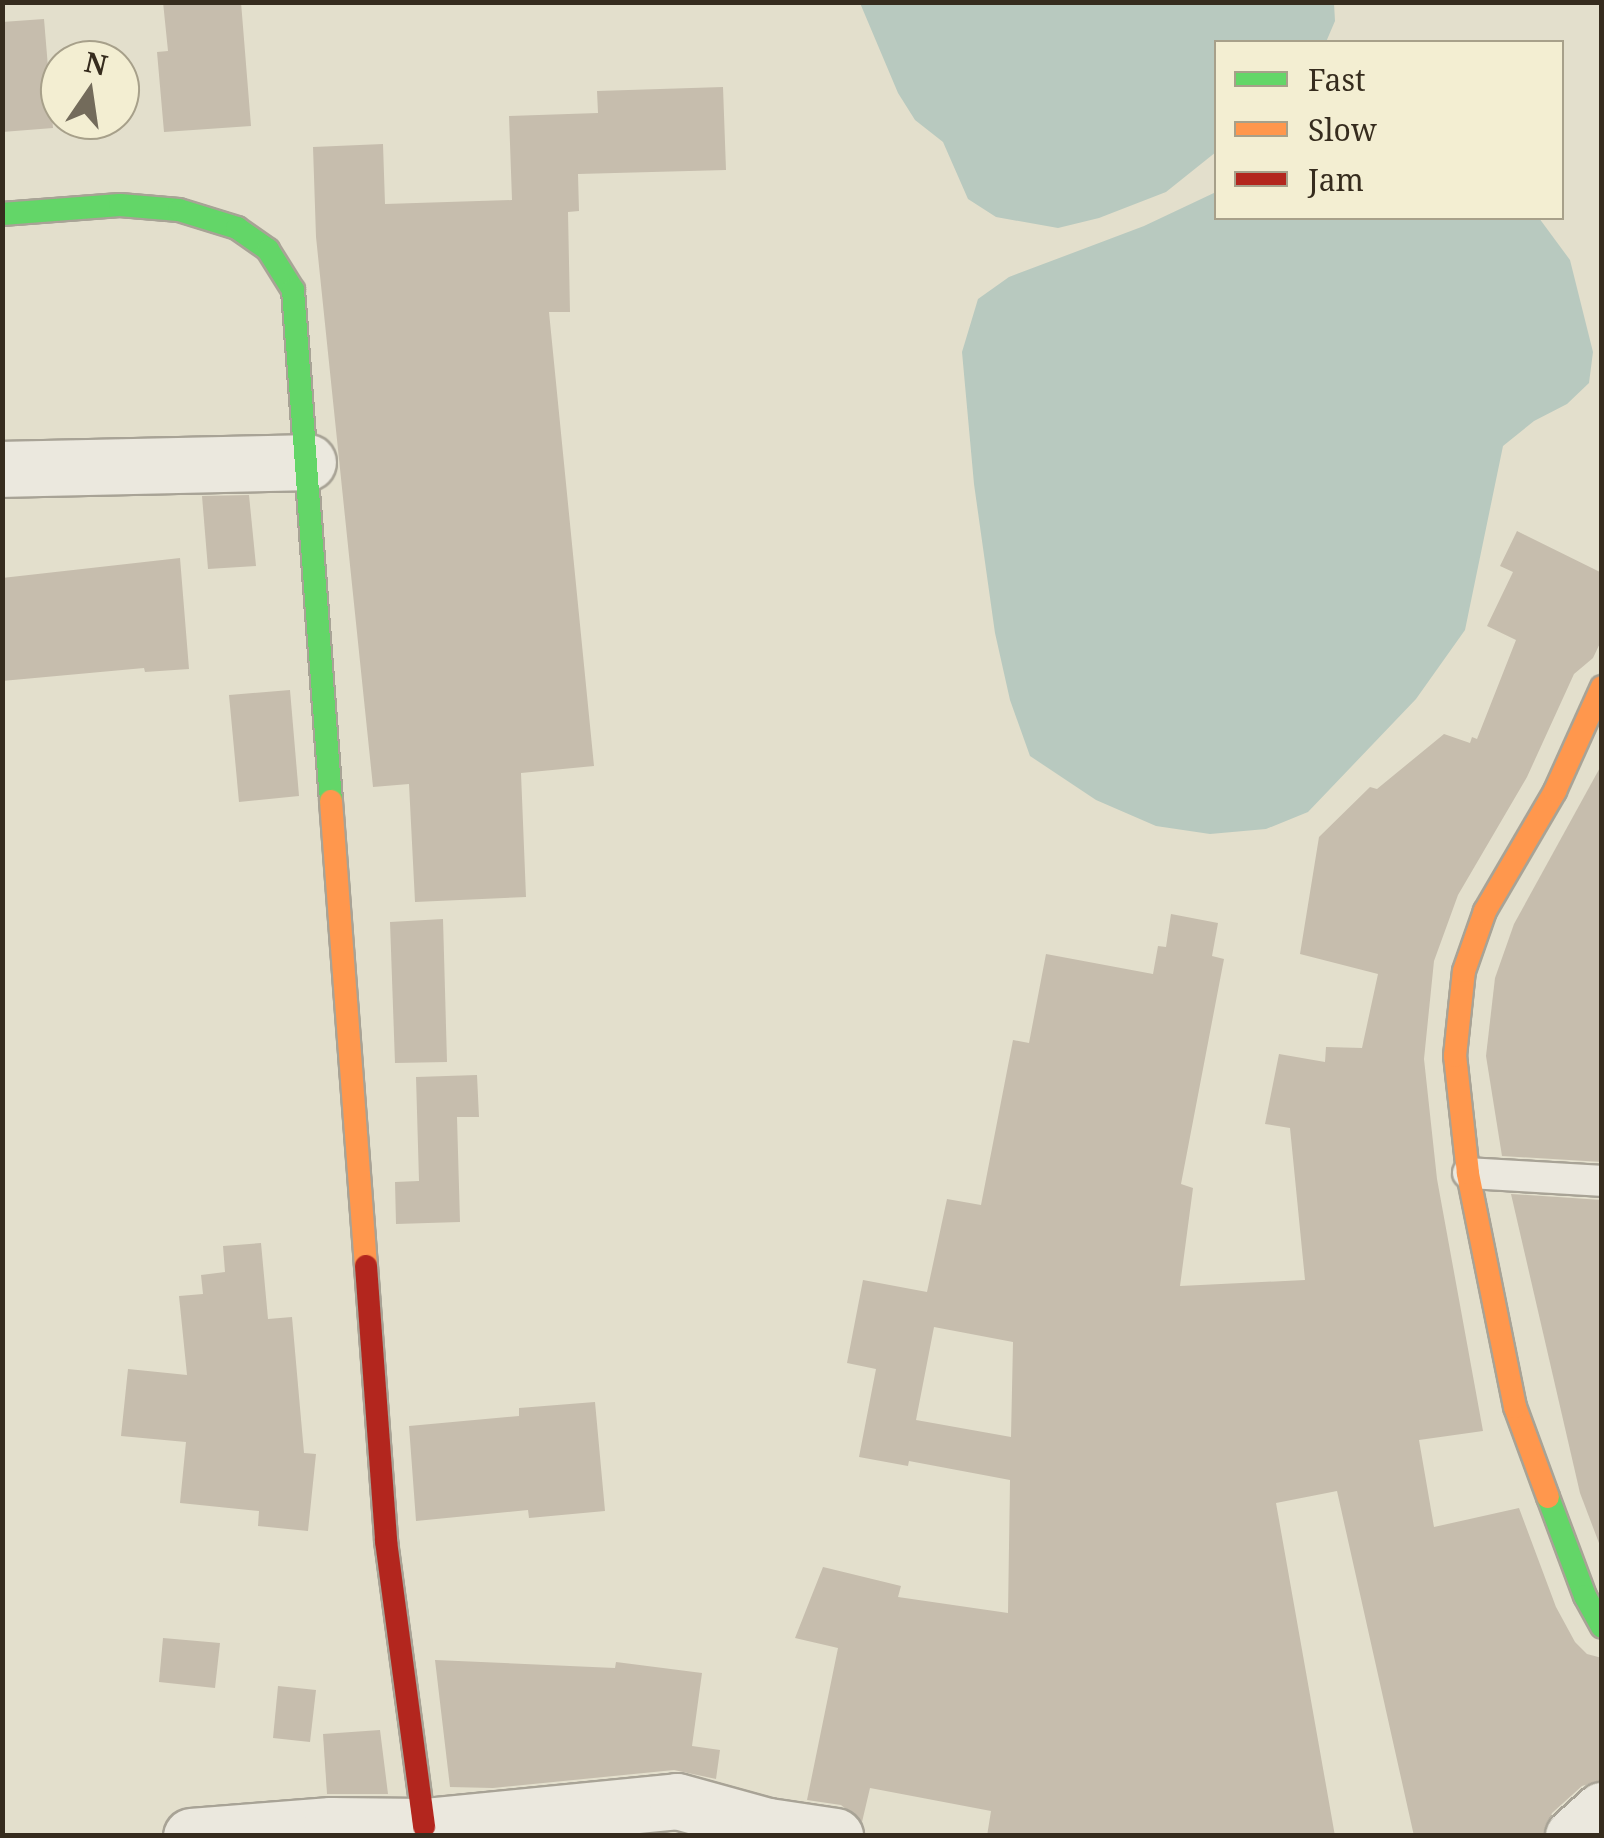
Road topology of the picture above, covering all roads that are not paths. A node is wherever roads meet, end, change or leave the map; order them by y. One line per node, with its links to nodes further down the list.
1 (2, 214): 2 (street)
2 (308, 462): 3 (street); 9 (street)
3 (2, 469)
4 (1602, 687): 5 (street)
5 (1468, 1173): 6 (lane); 7 (street)
6 (1602, 1181)
7 (1602, 1627)
8 (1602, 1810): 12 (street)
9 (424, 1826): 10 (street); 11 (street)
10 (191, 1836)
11 (835, 1836)
12 (1573, 1836)

